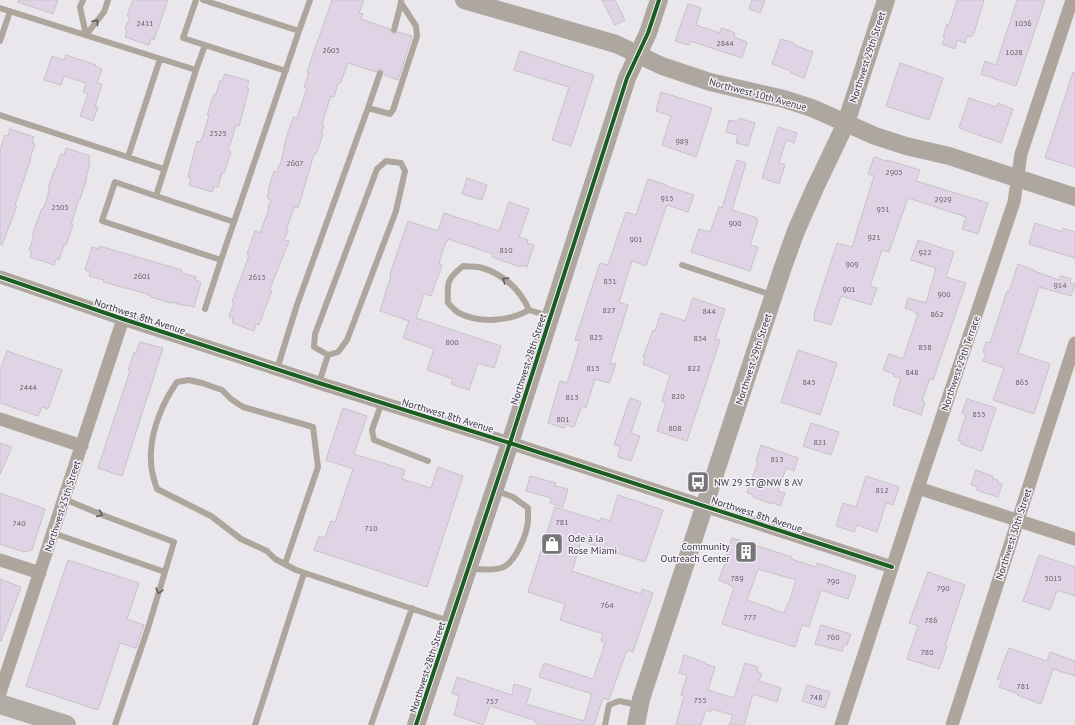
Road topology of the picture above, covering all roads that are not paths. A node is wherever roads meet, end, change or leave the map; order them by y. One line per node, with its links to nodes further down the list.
1 (83, 0): 15 (lane)
2 (108, 0): 15 (lane, one-way to 2)
3 (196, 0): 17 (lane)
4 (203, 0): 14 (lane)
5 (310, 0): 14 (lane)
6 (659, 0): 18 (street, Northwest 28th Street)
7 (886, 0): 25 (street, Northwest 29th Street)
8 (1072, 0): 28 (street, Northwest 29th Terrace)
9 (401, 1): 13 (lane); 23 (lane)
10 (471, 1): 18 (street, Northwest 10th Avenue)
11 (0, 8): 12 (lane)
12 (10, 12): 15 (lane); 16 (lane)
13 (394, 30)
14 (299, 31): 21 (lane)
15 (86, 35): 19 (lane)
16 (0, 41)
17 (205, 45): 20 (lane); 21 (lane)
18 (639, 55): 25 (street, Northwest 10th Avenue); 38 (street, Northwest 28th Street)
19 (160, 59): 20 (lane); 26 (lane)
20 (196, 70): 27 (lane)
21 (286, 71): 31 (lane)
22 (380, 74): 23 (lane)
23 (368, 108): 43 (lane)
24 (0, 115): 26 (lane)
25 (846, 123): 28 (street, Northwest 10th Avenue); 35 (street, Northwest 29th Street)
26 (128, 157): 27 (lane)
27 (164, 169): 29 (lane)
28 (1018, 179): 30 (street, Northwest 10th Avenue); 50 (street, Northwest 29th Terrace)
29 (156, 196): 31 (lane); 32 (lane)
30 (1075, 197)
31 (234, 222): 32 (lane)
32 (221, 260): 36 (lane)
33 (682, 265): 35 (lane)
34 (0, 277): 39 (street, Northwest 8th Avenue)
35 (774, 295): 53 (street, Northwest 29th Street)
36 (205, 309)
37 (529, 310): 37 (lane, one-way to 37); 38 (lane)
38 (551, 316): 47 (street, Northwest 28th Street)
39 (123, 319): 43 (street, Northwest 8th Avenue); 48 (street, Northwest 25th Street)
40 (1075, 343): 42 (street, Northwest 30th Street)
41 (328, 355): 41 (lane); 44 (lane)
42 (1072, 364): 54 (street, Northwest 30th Street)
43 (277, 369): 44 (street, Northwest 8th Avenue)
44 (318, 382): 45 (street, Northwest 8th Avenue)
45 (382, 402): 47 (street, Northwest 8th Avenue); 49 (lane)
46 (0, 419): 48 (street)
47 (510, 443): 51 (street, Northwest 28th Street); 53 (street, Northwest 8th Avenue)
48 (82, 446): 52 (street, Northwest 25th Street)
49 (428, 460)
50 (918, 488): 54 (street); 59 (street, Northwest 29th Terrace)
51 (494, 490): 60 (street, Northwest 28th Street); 60 (lane)
52 (64, 498): 55 (street, Northwest 25th Street); 61 (lane, one-way to 61)
53 (704, 506): 59 (street, Northwest 8th Avenue); 68 (street, Northwest 29th Street)
54 (1018, 520): 56 (street); 77 (street, Northwest 30th Street)
55 (53, 533): 61 (lane); 62 (street, Northwest 25th Street)
56 (1075, 540)
57 (0, 560): 62 (street)
58 (285, 564): 58 (lane); 63 (lane)
59 (892, 567): 76 (street, Northwest 29th Terrace)
60 (468, 569): 65 (street, Northwest 28th Street)
61 (165, 572): 70 (lane, one-way to 70)
62 (40, 573): 66 (street, Northwest 25th Street)
63 (304, 573): 64 (lane); 71 (lane)
64 (412, 608): 65 (lane); 72 (lane)
65 (450, 622): 73 (street, Northwest 28th Street)
66 (0, 693)
67 (0, 704): 69 (main road)
68 (640, 705): 74 (lane); 75 (street, Northwest 29th Street)
69 (66, 725)
70 (115, 725)
71 (255, 725)
72 (371, 725)
73 (416, 725)
74 (605, 725)
75 (636, 725)
76 (841, 725)
77 (952, 725)

